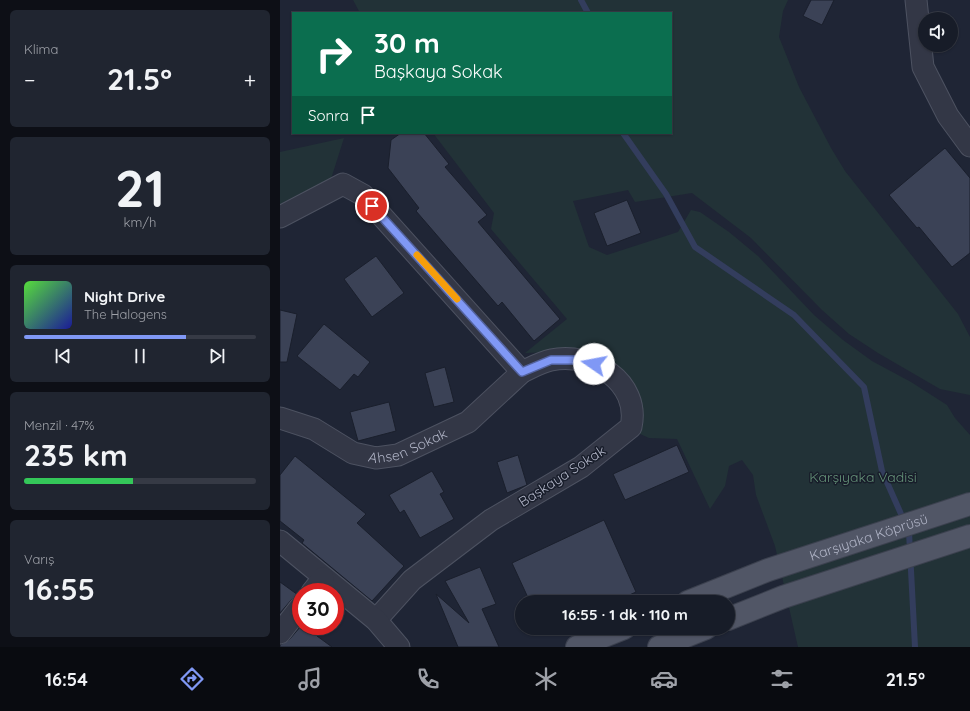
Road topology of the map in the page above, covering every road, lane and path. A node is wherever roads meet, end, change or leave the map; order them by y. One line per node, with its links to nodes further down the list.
1 (916, 0): 2 (street)
2 (970, 146)
3 (280, 217): 4 (street)
4 (522, 372): 5 (street, Ahsen Sokak); 14 (street, Başkaya Sokak)
5 (280, 418)
6 (970, 504): 10 (main road, Karşıyaka Köprüsü)
7 (970, 536): 12 (main road)
8 (280, 541): 9 (street)
9 (315, 583)
10 (706, 595)
11 (344, 601): 14 (street)
12 (735, 616)
13 (292, 617): 15 (street)
14 (376, 620): 18 (street)
15 (280, 632)
16 (607, 635): 19 (main road)
17 (689, 635): 20 (main road)
18 (399, 647)
19 (577, 647)
20 (659, 647)

